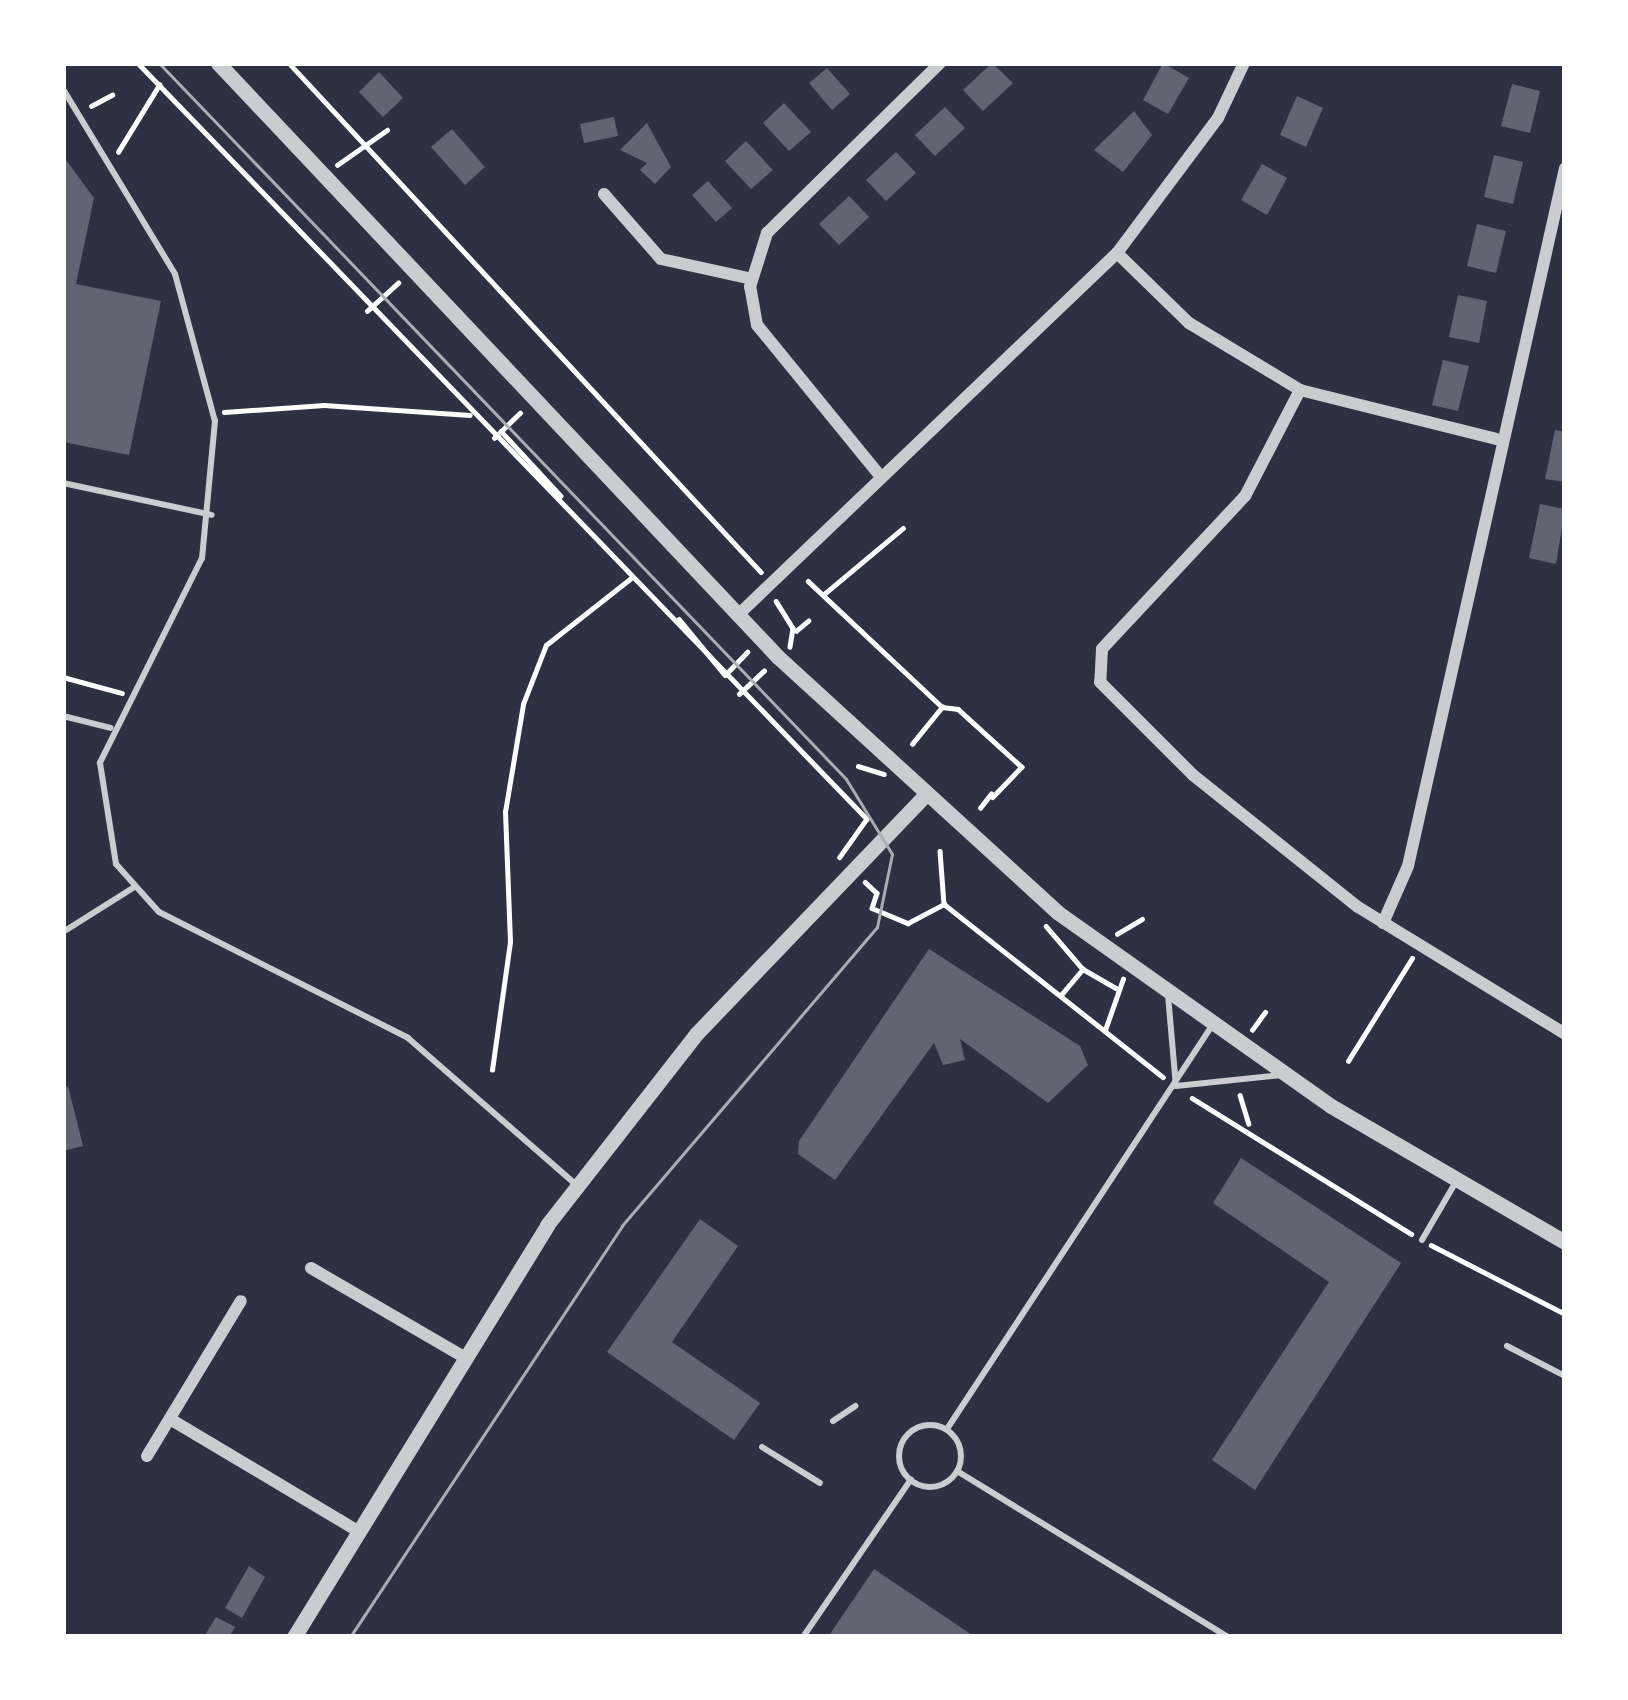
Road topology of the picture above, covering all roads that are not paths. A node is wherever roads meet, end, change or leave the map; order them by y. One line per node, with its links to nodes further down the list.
1 (218, 63): 14 (street)
2 (940, 63): 8 (street)
3 (1244, 63): 7 (street)
4 (63, 89): 13 (lane)
5 (1565, 168): 10 (street)
6 (604, 194): 8 (street)
7 (1117, 253): 9 (street); 11 (street)
8 (752, 279): 11 (street)
9 (1300, 390): 10 (street); 19 (street)
10 (1496, 439): 19 (street)
11 (881, 477): 14 (street)
12 (63, 483): 13 (lane)
13 (212, 515): 16 (lane)
14 (738, 615): 17 (street)
15 (63, 716): 16 (lane)
16 (111, 728): 18 (lane)
17 (926, 794): 21 (street); 27 (street)
18 (134, 888): 20 (lane); 27 (lane)
19 (1382, 922): 23 (street)
20 (63, 932)
21 (1168, 994): 22 (street); 25 (lane)
22 (1212, 1025): 24 (street); 25 (lane)
23 (1565, 1034)
24 (1285, 1075): 25 (lane); 26 (street)
25 (1176, 1086): 38 (lane)
26 (1454, 1185): 28 (lane); 29 (street)
27 (579, 1186): 33 (street)
28 (1422, 1240)
29 (1565, 1242)
30 (311, 1268): 33 (street)
31 (242, 1301): 36 (street)
32 (1508, 1346): 34 (lane)
33 (462, 1356): 44 (street)
34 (1565, 1376)
35 (855, 1406): 37 (lane)
36 (170, 1419): 40 (street); 44 (street)
37 (833, 1420)
38 (947, 1429): 41 (lane); 42 (lane)
39 (762, 1447): 43 (lane)
40 (147, 1456)
41 (957, 1471): 42 (lane); 47 (lane)
42 (910, 1479): 46 (lane)
43 (820, 1483)
44 (356, 1530): 45 (street)
45 (294, 1637)
46 (803, 1637)
47 (1228, 1637)

